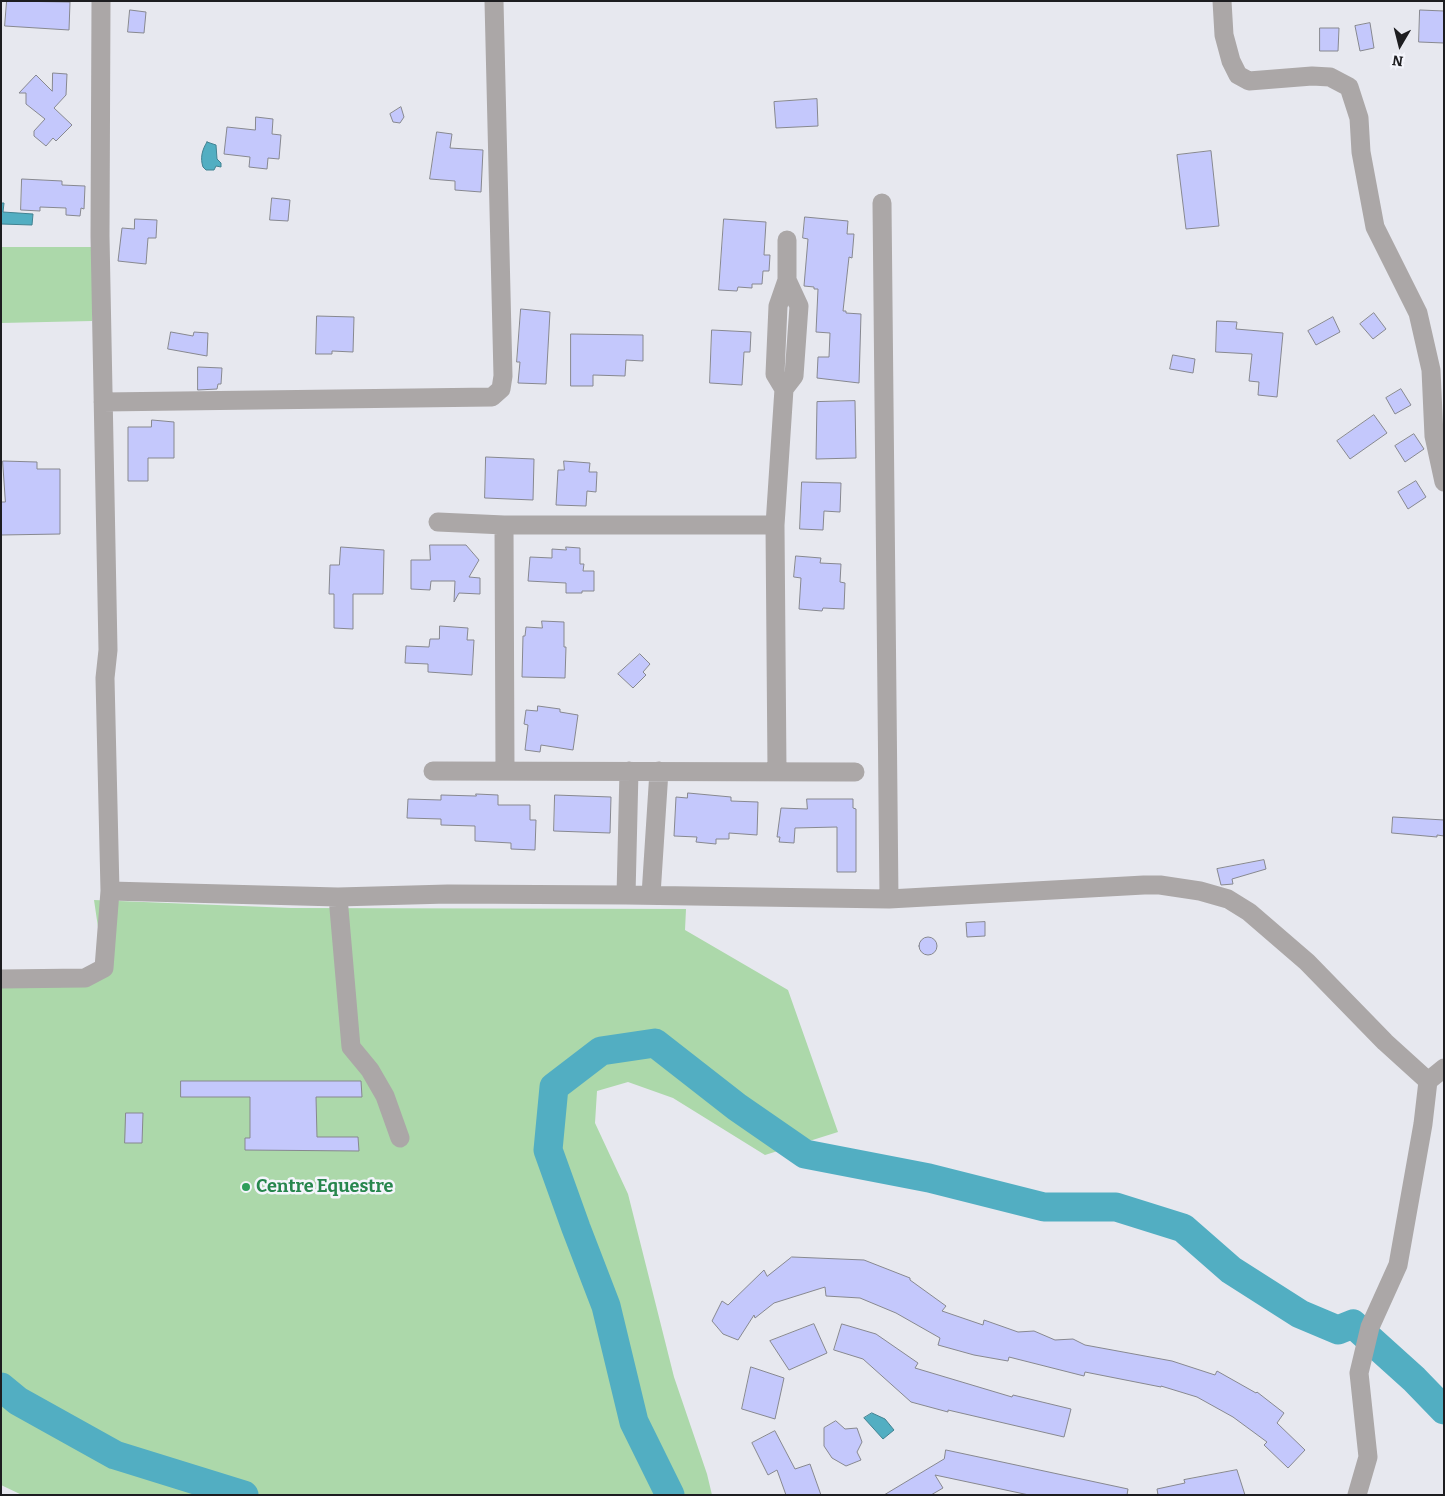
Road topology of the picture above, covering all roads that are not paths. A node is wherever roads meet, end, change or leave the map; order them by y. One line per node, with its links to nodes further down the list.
1 (101, 1): 6 (street)
2 (494, 1): 6 (street)
3 (1222, 1): 7 (street)
4 (882, 203): 21 (street)
5 (787, 240): 10 (street)
6 (103, 402): 17 (street)
7 (1444, 482)
8 (438, 522): 9 (street)
9 (504, 524): 10 (street); 12 (street)
10 (775, 525): 15 (street)
11 (433, 771): 12 (street)
12 (505, 771): 13 (street)
13 (629, 771): 14 (street); 18 (street)
14 (659, 771): 15 (street); 19 (street)
15 (777, 771): 16 (street)
16 (855, 772)
17 (110, 891): 20 (street); 22 (street)
18 (626, 895): 19 (street); 20 (street)
19 (651, 895): 21 (street)
20 (338, 897): 25 (street)
21 (889, 898): 24 (street)
22 (1, 979)
23 (1444, 1068): 24 (street)
24 (1428, 1081): 26 (street)
25 (400, 1138)
26 (1357, 1495)

